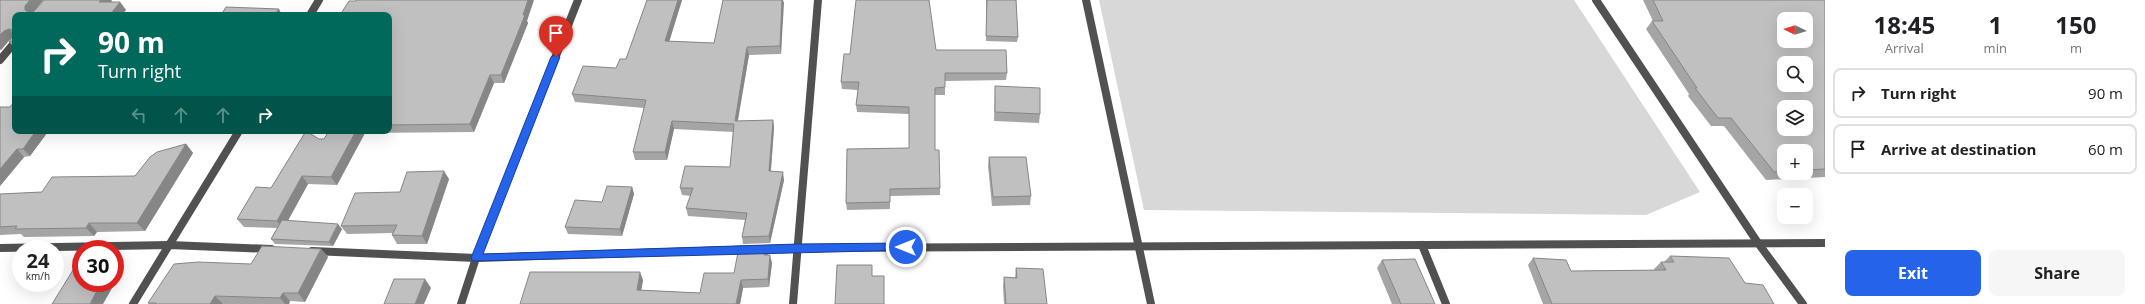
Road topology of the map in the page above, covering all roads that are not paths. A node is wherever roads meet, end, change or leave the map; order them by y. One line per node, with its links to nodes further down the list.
1 (319, 0): 6 (street)
2 (578, 0): 19 (street)
3 (818, 0): 16 (street)
4 (1086, 0): 14 (street)
5 (1596, 0): 10 (street)
6 (312, 12)
7 (12, 46): 8 (street)
8 (0, 60)
9 (237, 134): 12 (street)
10 (1758, 243): 11 (street); 13 (street); 25 (street)
11 (1825, 243)
12 (169, 245): 15 (street); 17 (street); 20 (street)
13 (1422, 245): 14 (street); 24 (street)
14 (1138, 246): 16 (street); 23 (street)
15 (0, 248)
16 (798, 248): 19 (street); 22 (street)
17 (279, 249)
18 (303, 250): 19 (street)
19 (476, 258): 21 (street)
20 (133, 304)
21 (461, 304)
22 (793, 304)
23 (1151, 304)
24 (1446, 304)
25 (1803, 304)

